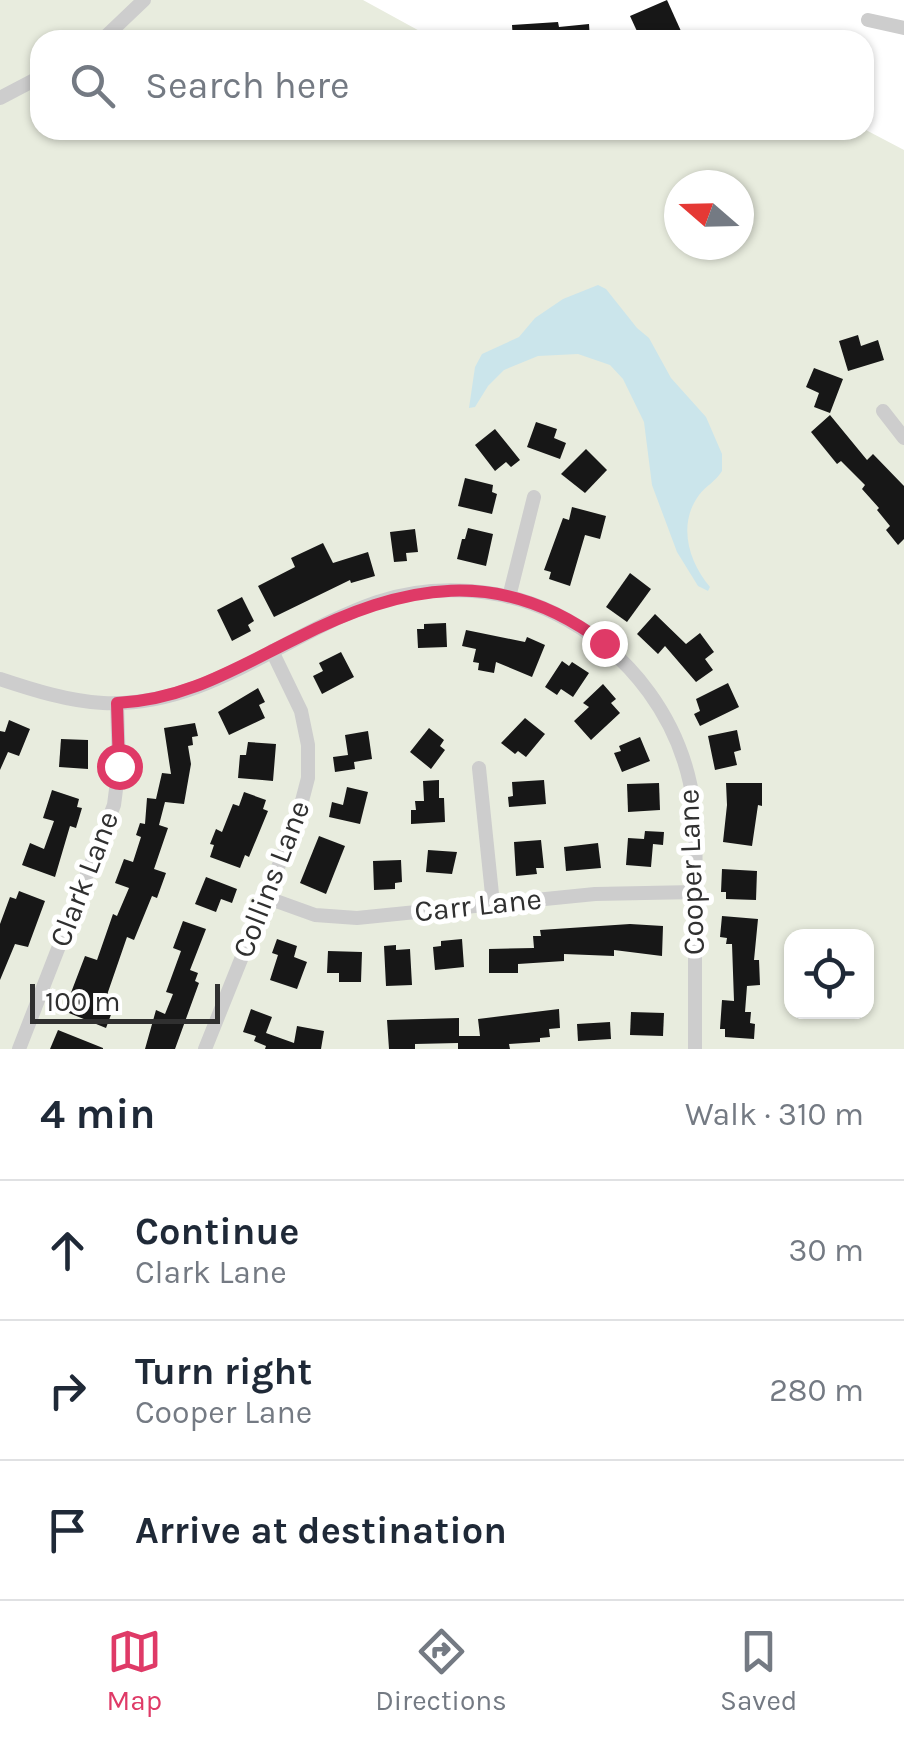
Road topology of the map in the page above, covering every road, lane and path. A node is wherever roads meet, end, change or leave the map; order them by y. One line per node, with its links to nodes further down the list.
1 (144, 0): 4 (street)
2 (868, 20): 3 (street)
3 (904, 28)
4 (112, 30)
5 (30, 82): 6 (street)
6 (0, 98)
7 (882, 411): 8 (street)
8 (904, 438)
9 (534, 497): 10 (street)
10 (509, 597): 11 (street, Cooper Lane); 15 (street, Cooper Lane)
11 (272, 651): 13 (street, Cooper Lane); 16 (street, Collins Lane)
12 (0, 679): 13 (street, Cooper Lane)
13 (117, 703): 18 (street, Clark Lane)
14 (479, 768): 17 (street)
15 (695, 892): 17 (street, Carr Lane); 20 (street, Cooper Lane)
16 (266, 897): 17 (street, Carr Lane); 19 (street, Collins Lane)
17 (493, 904)
18 (19, 1049)
19 (205, 1049)
20 (694, 1049)

